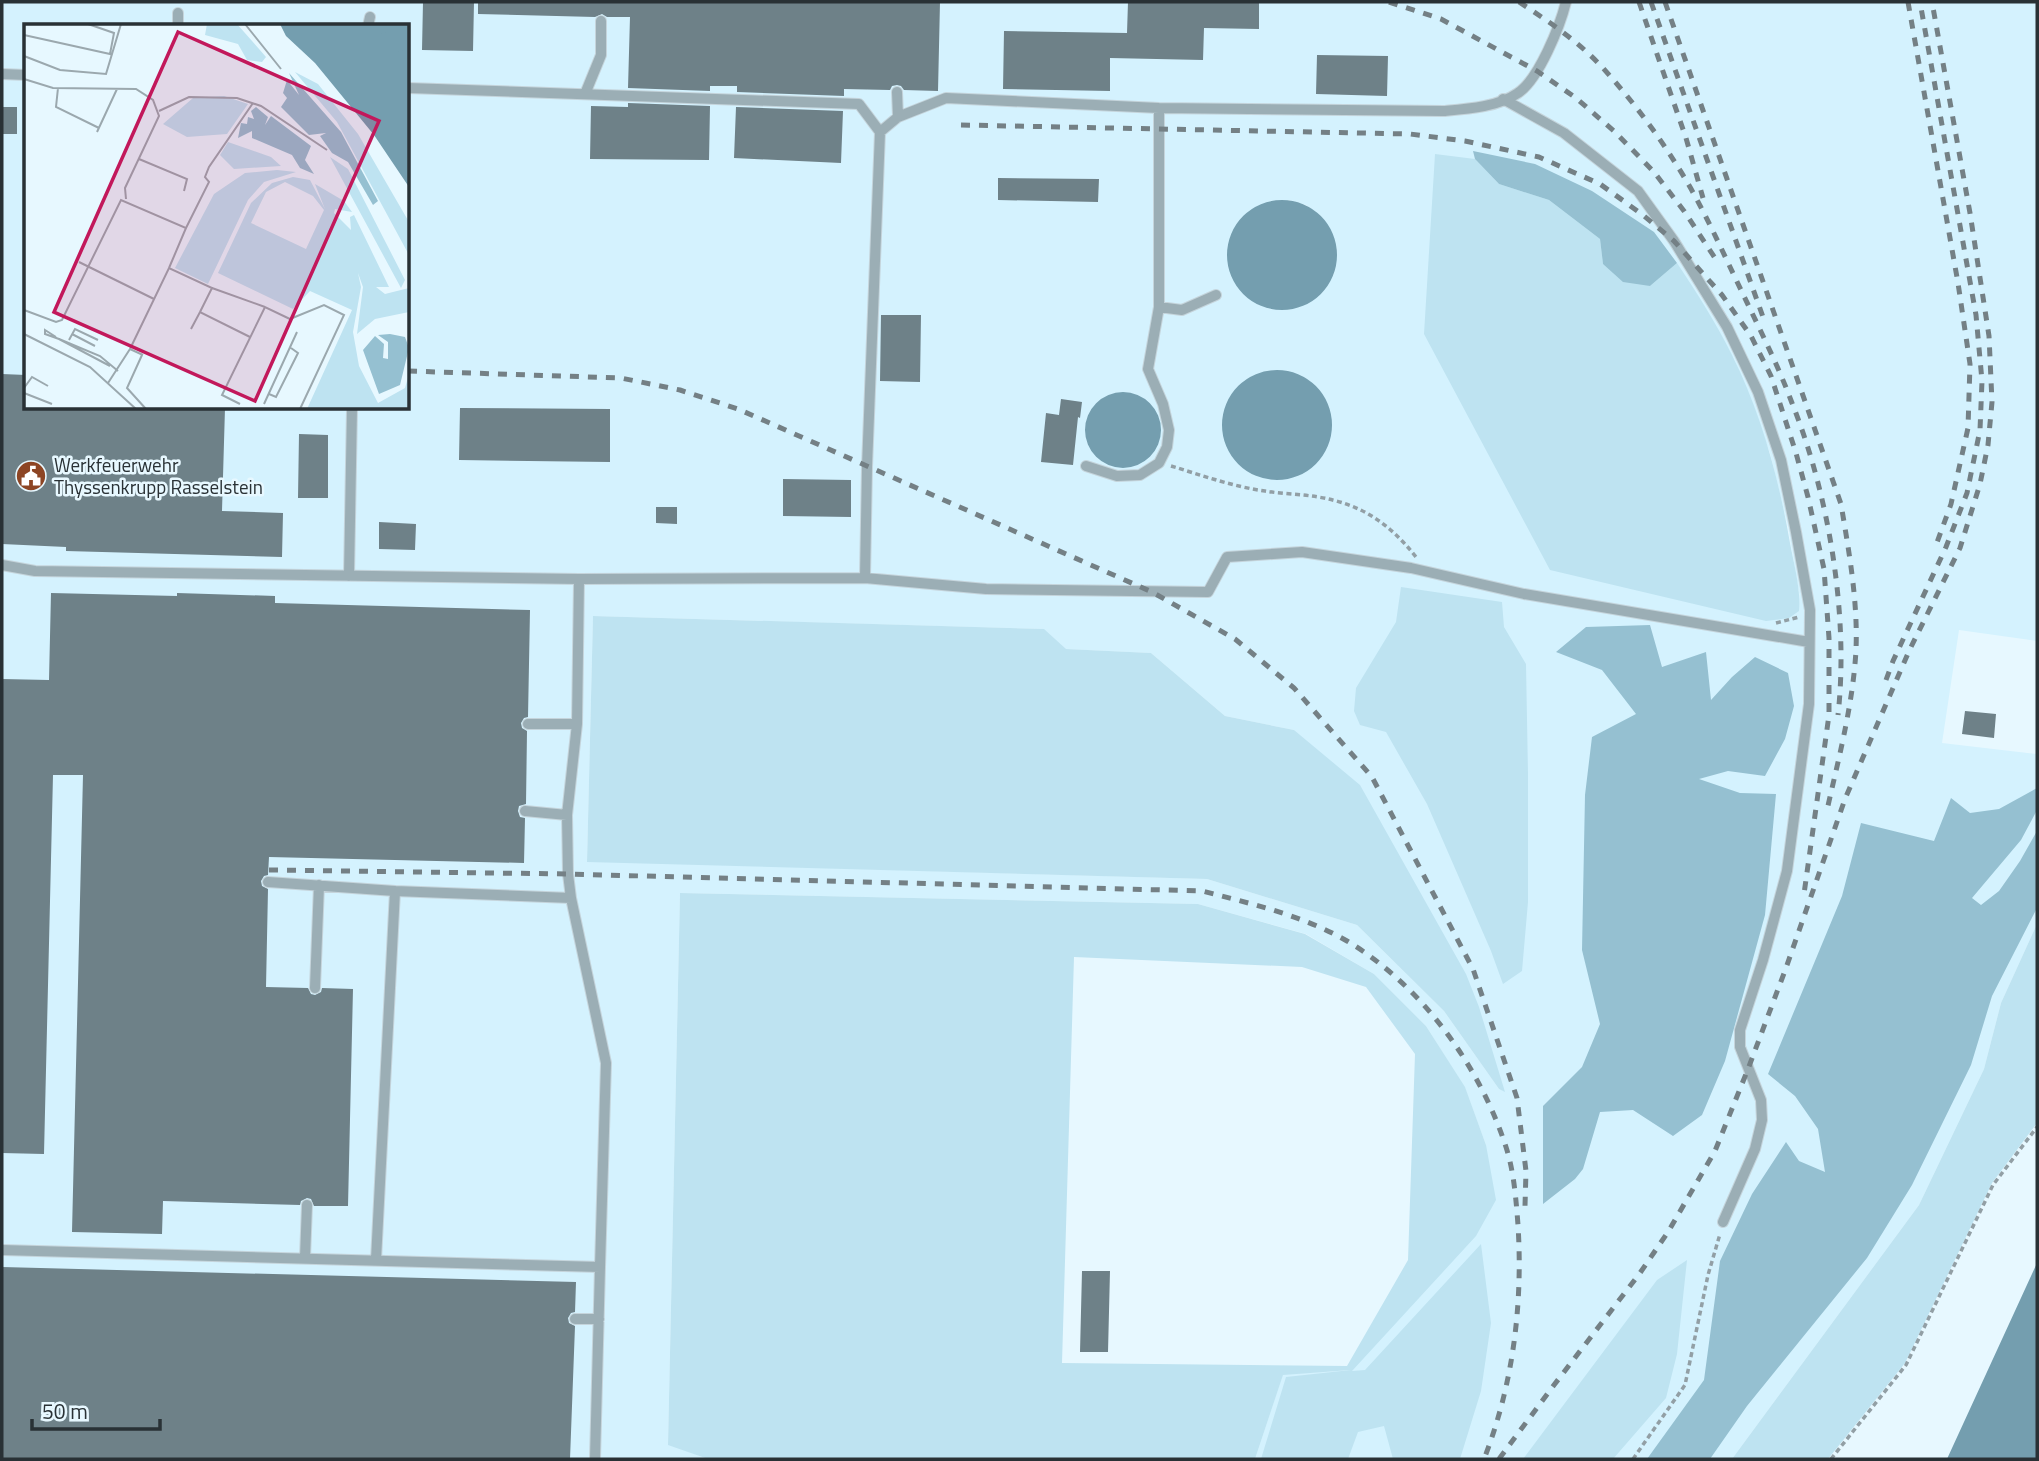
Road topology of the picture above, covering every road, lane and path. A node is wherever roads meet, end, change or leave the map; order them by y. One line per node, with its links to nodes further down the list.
1 (1566, 2): 10 (lane)
2 (178, 13): 4 (lane)
3 (601, 21): 9 (lane)
4 (177, 24)
5 (2, 74): 6 (lane)
6 (24, 75)
7 (410, 88): 9 (lane)
8 (897, 92): 12 (lane)
9 (585, 94): 13 (lane)
10 (1503, 99): 11 (lane); 24 (lane)
11 (1159, 108): 12 (lane); 15 (lane)
12 (898, 117): 13 (lane)
13 (880, 132): 22 (lane)
14 (1216, 295): 15 (lane)
15 (1159, 307): 17 (lane)
16 (352, 410): 21 (lane)
17 (1159, 463): 18 (lane); 19 (path)
18 (1086, 466)
19 (1421, 563)
20 (2, 565): 21 (lane)
21 (349, 576): 23 (lane)
22 (865, 578): 23 (lane); 26 (lane)
23 (579, 579): 28 (lane)
24 (1810, 615): 25 (path); 26 (lane)
25 (1766, 624)
26 (1809, 642): 38 (lane)
27 (528, 724): 28 (lane)
28 (577, 724): 30 (lane)
29 (525, 811): 30 (lane)
30 (567, 815): 34 (lane)
31 (268, 882): 32 (lane)
32 (319, 885): 33 (lane); 35 (lane)
33 (395, 891): 34 (lane); 41 (lane)
34 (571, 898): 42 (lane)
35 (315, 988)
36 (2037, 1127): 47 (path)
37 (307, 1205): 40 (lane)
38 (1723, 1222): 46 (path)
39 (2, 1250): 40 (lane)
40 (305, 1258): 41 (lane)
41 (376, 1260): 42 (lane)
42 (600, 1267): 44 (lane)
43 (575, 1319): 44 (lane)
44 (599, 1319): 45 (lane)
45 (598, 1457)
46 (1633, 1459)
47 (1831, 1459)

